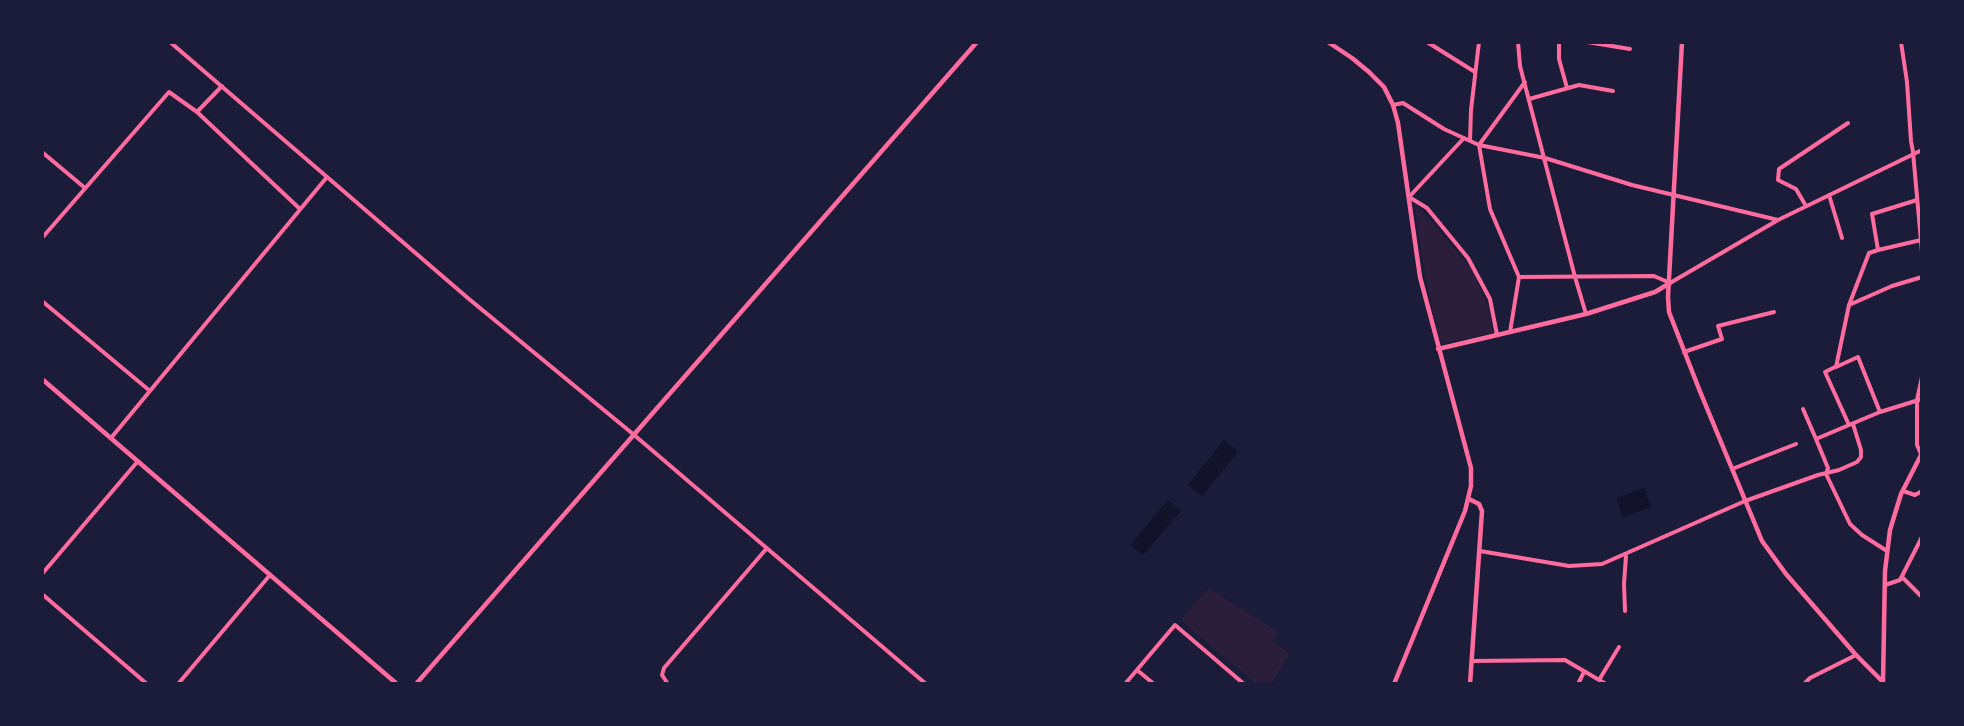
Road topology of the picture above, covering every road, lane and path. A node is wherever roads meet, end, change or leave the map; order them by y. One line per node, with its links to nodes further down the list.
1 (170, 42): 14 (street)
2 (977, 42): 63 (street)
3 (1328, 42): 18 (street)
4 (1427, 42): 12 (street)
5 (1479, 42): 12 (street)
6 (1518, 42): 13 (street)
7 (1559, 42): 15 (street)
8 (1587, 42): 11 (street)
9 (1682, 42): 31 (street)
10 (1901, 42): 26 (street)
11 (1630, 49)
12 (1475, 72): 22 (street)
13 (1525, 82): 17 (street); 23 (street)
14 (222, 86): 19 (street); 29 (street)
15 (1567, 88): 16 (street); 17 (street)
16 (1613, 91)
17 (1529, 99): 28 (street)
18 (1393, 105): 21 (street); 33 (street)
19 (197, 112): 30 (street); 36 (street)
20 (1848, 123): 35 (street)
21 (1464, 138): 22 (street); 33 (street)
22 (1470, 140): 23 (street)
23 (1479, 145): 28 (street); 45 (street)
24 (1922, 150): 26 (street)
25 (42, 152): 30 (street)
26 (1914, 152): 27 (street); 32 (street); 34 (street)
27 (1922, 156)
28 (1545, 158): 31 (street); 43 (street)
29 (327, 177): 36 (street); 63 (street)
30 (85, 188): 38 (street)
31 (1675, 194): 37 (street); 46 (street)
32 (1829, 195): 35 (street); 39 (street)
33 (1409, 197): 52 (street); 53 (street)
34 (1917, 200): 40 (street); 41 (street)
35 (1806, 206): 37 (street)
36 (300, 209): 58 (street)
37 (1778, 220): 46 (street)
38 (42, 238)
39 (1842, 238)
40 (1921, 240): 41 (street); 42 (street)
41 (1878, 250): 48 (street)
42 (1922, 252)
43 (1575, 277): 45 (street); 46 (street); 50 (street)
44 (1922, 277): 48 (street)
45 (1519, 278): 51 (street)
46 (1670, 283): 50 (street); 54 (street)
47 (42, 301): 58 (street)
48 (1849, 305): 55 (street)
49 (1774, 312): 54 (street)
50 (1586, 314): 51 (street)
51 (1510, 333): 52 (street)
52 (1497, 335): 53 (street)
53 (1438, 349): 73 (street)
54 (1684, 352): 69 (street)
55 (1836, 367): 61 (street); 62 (street)
56 (1922, 377): 59 (street)
57 (42, 379): 64 (street)
58 (150, 391): 64 (street)
59 (1920, 399): 61 (street); 67 (street)
60 (1803, 409): 65 (street)
61 (1880, 411): 62 (street)
62 (1851, 424): 65 (street); 70 (street)
63 (633, 434): 76 (street); 97 (street)
64 (111, 438): 68 (street)
65 (1816, 439): 70 (street)
66 (1796, 444): 69 (street)
67 (1922, 454): 71 (street)
68 (138, 461): 80 (street); 81 (street)
69 (1732, 469): 74 (street)
70 (1826, 474): 74 (street); 77 (street)
71 (1903, 491): 72 (street); 77 (street)
72 (1922, 491)
73 (1469, 499): 78 (street); 103 (street)
74 (1745, 501): 79 (street); 88 (street)
75 (1922, 537): 82 (street)
76 (767, 548): 98 (street); 99 (street)
77 (1887, 550): 83 (street)
78 (1480, 551): 79 (street); 89 (street)
79 (1626, 555): 86 (street)
80 (42, 574)
81 (270, 575): 95 (street); 96 (street)
82 (1902, 577): 83 (street); 85 (street)
83 (1885, 585): 93 (street)
84 (42, 594): 94 (street)
85 (1922, 597)
86 (1625, 611)
87 (1619, 647): 92 (street)
88 (1856, 655): 93 (street); 107 (street)
89 (1472, 661): 91 (street); 104 (street)
90 (1137, 670): 100 (street); 101 (street); 102 (street)
91 (1584, 672): 92 (street); 105 (street)
92 (1599, 680): 106 (street)
93 (1884, 683)
94 (147, 684)
95 (178, 684)
96 (397, 684)
97 (416, 684)
98 (668, 684)
99 (926, 684)
100 (1125, 684)
101 (1154, 684)
102 (1244, 684)
103 (1394, 684)
104 (1470, 684)
105 (1578, 684)
106 (1606, 684)
107 (1804, 684)

